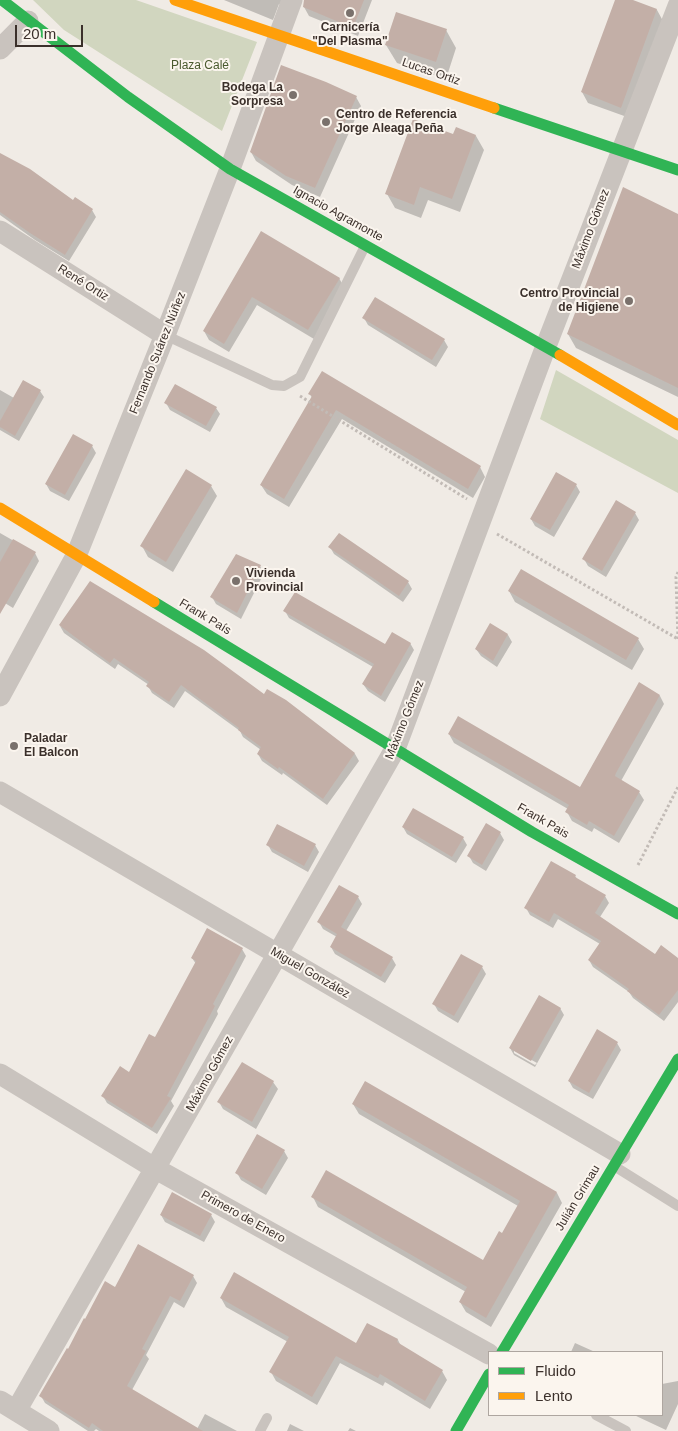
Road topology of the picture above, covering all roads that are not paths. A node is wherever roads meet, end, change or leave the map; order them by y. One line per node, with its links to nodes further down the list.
1 (2, 0): 5 (main road, Ignacio Agramonte)
2 (175, 0): 6 (main road, Lucas Ortiz)
3 (292, 0): 6 (street, Fernando Suárez Núñez)
4 (678, 6): 8 (street, Máximo Gómez)
5 (28, 21): 7 (street); 9 (main road, Ignacio Agramonte)
6 (278, 34): 8 (main road, Lucas Ortiz); 9 (street, Fernando Suárez Núñez)
7 (0, 49)
8 (622, 151): 10 (main road, Lucas Ortiz); 14 (street, Máximo Gómez)
9 (230, 169): 12 (main road, Ignacio Agramonte); 13 (street, Fernando Suárez Núñez)
10 (678, 170)
11 (0, 231): 13 (street, René Ortiz)
12 (366, 245): 13 (lane); 14 (main road, Ignacio Agramonte)
13 (165, 335): 17 (street, Fernando Suárez Núñez)
14 (546, 346): 15 (main road, Ignacio Agramonte); 19 (street, Máximo Gómez)
15 (678, 425)
16 (0, 508): 17 (main road, Frank País)
17 (76, 556): 18 (street, Fernando Suárez Núñez); 19 (main road, Frank País)
18 (0, 696)
19 (396, 749): 21 (main road, Frank Pais); 22 (street, Máximo Gómez)
20 (0, 792): 22 (street, Miguel González)
21 (678, 914)
22 (278, 954): 25 (street, Miguel González); 26 (street, Máximo Gómez)
23 (678, 1059): 25 (main road, Julián Grimau)
24 (0, 1074): 26 (street, Primero de Enero)
25 (616, 1160): 27 (lane); 28 (main road, Julián Grimau)
26 (156, 1169): 29 (street, Primero de Enero); 31 (street, Máximo Gómez)
27 (678, 1206)
28 (503, 1351)
29 (488, 1353)
30 (488, 1376): 36 (main road)
31 (8, 1406): 34 (street)
32 (598, 1416): 37 (lane)
33 (267, 1418): 35 (lane)
34 (49, 1431)
35 (260, 1431)
36 (456, 1431)
37 (626, 1431)

